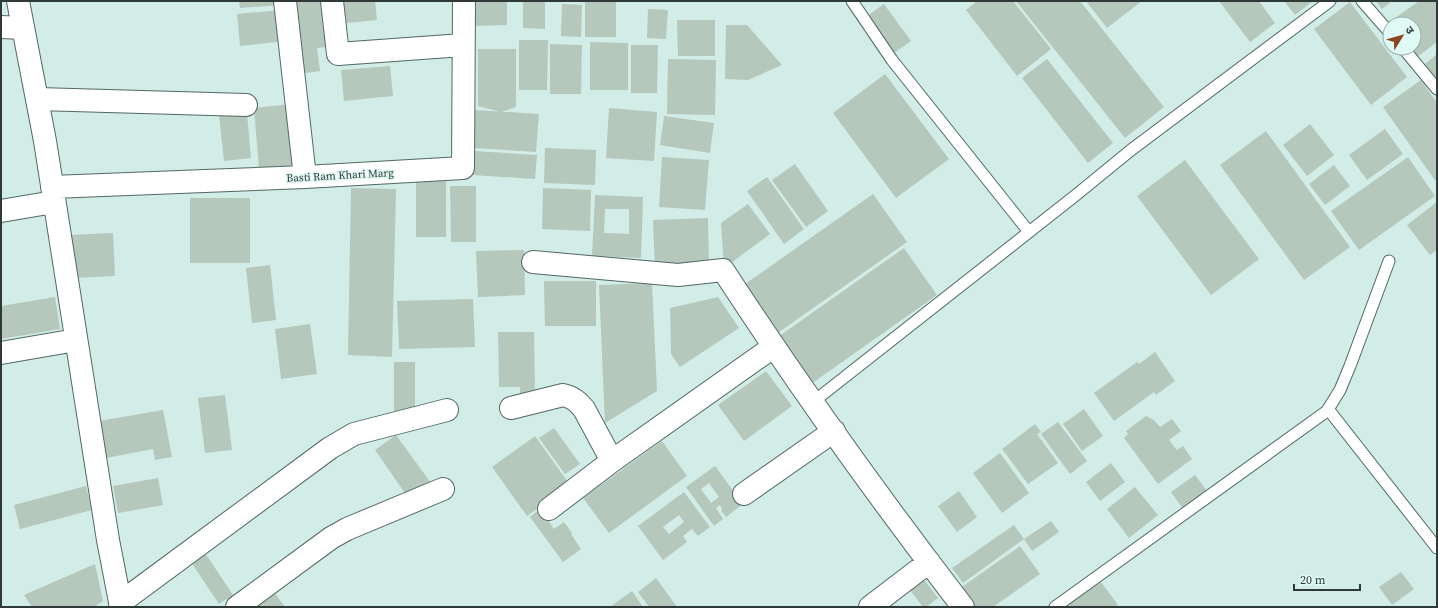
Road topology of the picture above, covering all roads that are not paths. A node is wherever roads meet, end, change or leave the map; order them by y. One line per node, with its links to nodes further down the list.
1 (18, 1): 10 (street)
2 (285, 1): 16 (street)
3 (332, 1): 11 (street)
4 (464, 1): 11 (street, Basti Ram Khari Marg)
5 (852, 1): 19 (lane)
6 (1330, 1): 19 (lane)
7 (1362, 1): 8 (lane)
8 (1382, 24)
9 (1, 27): 10 (street)
10 (24, 28): 14 (street)
11 (463, 45): 16 (street, Basti Ram Khari Marg)
12 (1410, 56): 13 (lane)
13 (1437, 89)
14 (38, 99): 15 (street); 17 (street)
15 (246, 106)
16 (305, 177): 17 (street, Basti Ram Khari Marg)
17 (53, 194): 18 (street, Basti Ram Khari Marg); 22 (street)
18 (1, 211)
19 (1029, 232): 25 (lane)
20 (1389, 261): 27 (lane)
21 (533, 262): 23 (street)
22 (76, 340): 24 (street); 36 (street)
23 (773, 347): 25 (street); 30 (street)
24 (1, 353)
25 (813, 402): 29 (street)
26 (511, 408): 30 (street)
27 (1328, 409): 34 (lane); 40 (lane)
28 (447, 410): 36 (street)
29 (834, 431): 32 (street); 35 (street)
30 (612, 461): 33 (street)
31 (443, 489): 37 (street)
32 (744, 494)
33 (549, 509)
34 (1437, 548)
35 (929, 562): 38 (street); 39 (street)
36 (121, 605)
37 (237, 607)
38 (870, 607)
39 (963, 607)
40 (1055, 607)

